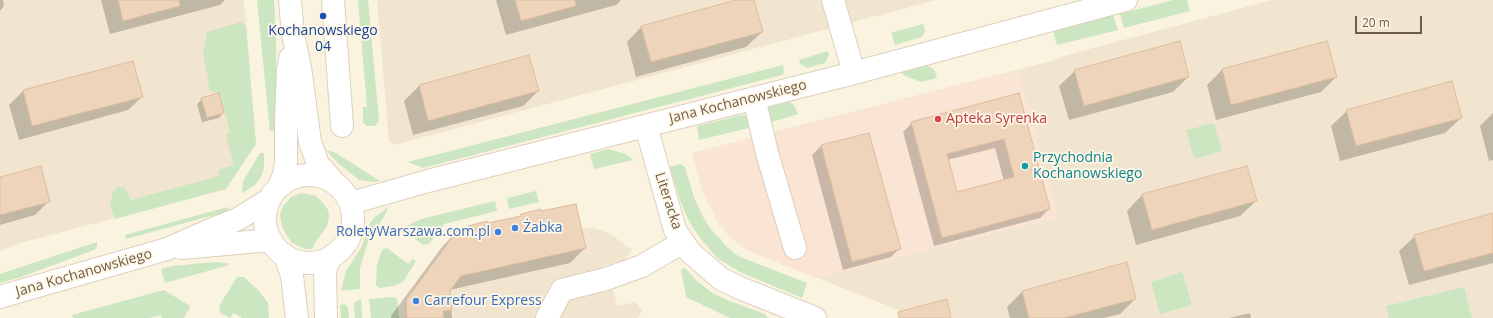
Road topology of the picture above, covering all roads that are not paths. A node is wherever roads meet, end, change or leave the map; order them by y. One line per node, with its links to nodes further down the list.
1 (290, 0): 5 (street)
2 (333, 0): 8 (street)
3 (833, 0): 6 (street)
4 (1126, 0): 6 (street, Jana Kochanowskiego)
5 (293, 35): 10 (street); 11 (street)
6 (854, 73): 7 (street, Jana Kochanowskiego)
7 (754, 98): 9 (street, Jana Kochanowskiego); 15 (street)
8 (342, 126)
9 (646, 126): 12 (street, Jana Kochanowskiego); 13 (street, Literacka)
10 (332, 180): 11 (street); 12 (street)
11 (274, 193): 14 (street); 16 (street, Jana Kochanowskiego)
12 (351, 203): 17 (street)
13 (683, 242): 21 (street); 22 (street, Literacka)
14 (278, 248): 16 (street, Jana Kochanowskiego); 17 (street); 19 (street)
15 (795, 248)
16 (168, 249): 18 (street, Jana Kochanowskiego)
17 (333, 255): 20 (street)
18 (0, 297)
19 (296, 318)
20 (326, 318)
21 (547, 318)
22 (815, 318)

